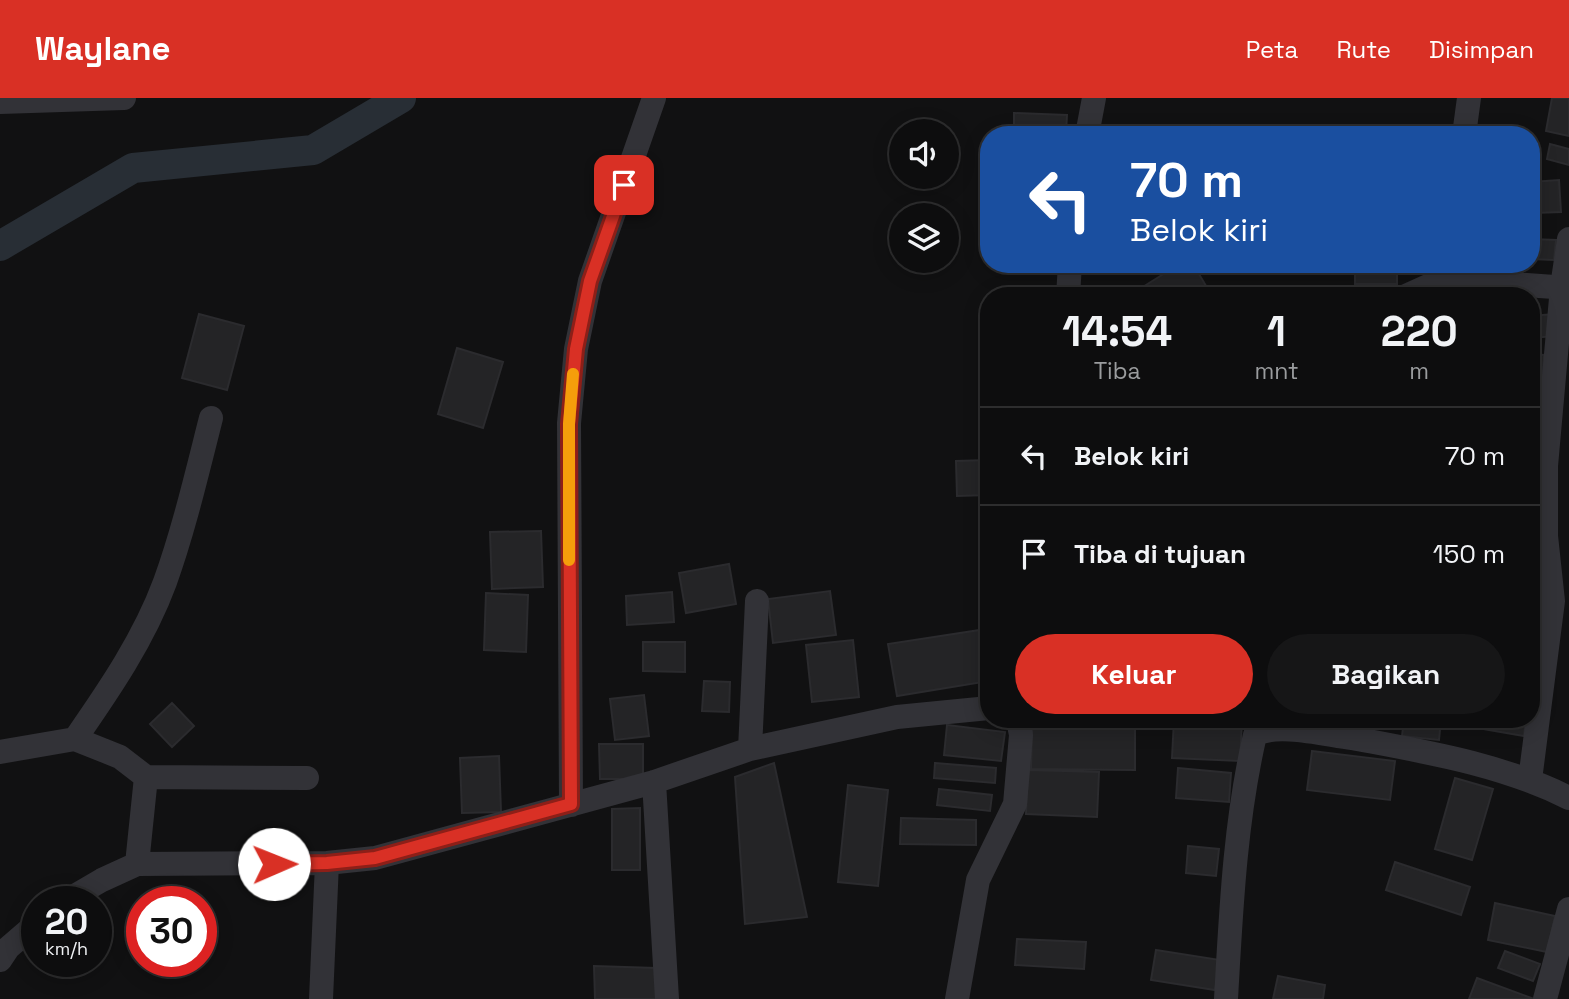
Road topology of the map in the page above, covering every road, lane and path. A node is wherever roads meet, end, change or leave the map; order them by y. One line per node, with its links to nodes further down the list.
1 (124, 98): 5 (street)
2 (654, 98): 28 (street)
3 (1094, 98): 6 (street)
4 (1469, 98): 7 (street)
5 (0, 102)
6 (1089, 126)
7 (1465, 126)
8 (1569, 239): 12 (street)
9 (1444, 273): 11 (street)
10 (1454, 273): 12 (street)
11 (1420, 287)
12 (1566, 288): 15 (street)
13 (211, 418): 20 (street)
14 (757, 601): 21 (street)
15 (1540, 702)
16 (980, 709): 21 (street)
17 (1019, 728): 37 (street)
18 (1537, 728): 25 (street)
19 (1353, 729): 25 (street); 38 (street)
20 (75, 740): 22 (street); 23 (street)
21 (750, 749): 26 (street)
22 (0, 752)
23 (146, 777): 24 (street); 30 (street)
24 (307, 778)
25 (1530, 780): 27 (street)
26 (654, 782): 28 (street); 36 (street)
27 (1569, 798)
28 (571, 804): 29 (street)
29 (327, 863): 30 (street); 35 (street)
30 (137, 864): 31 (street)
31 (92, 886)
32 (1569, 909): 39 (street)
33 (21, 937): 34 (street)
34 (0, 960)
35 (321, 999)
36 (667, 999)
37 (957, 999)
38 (1226, 999)
39 (1545, 999)

